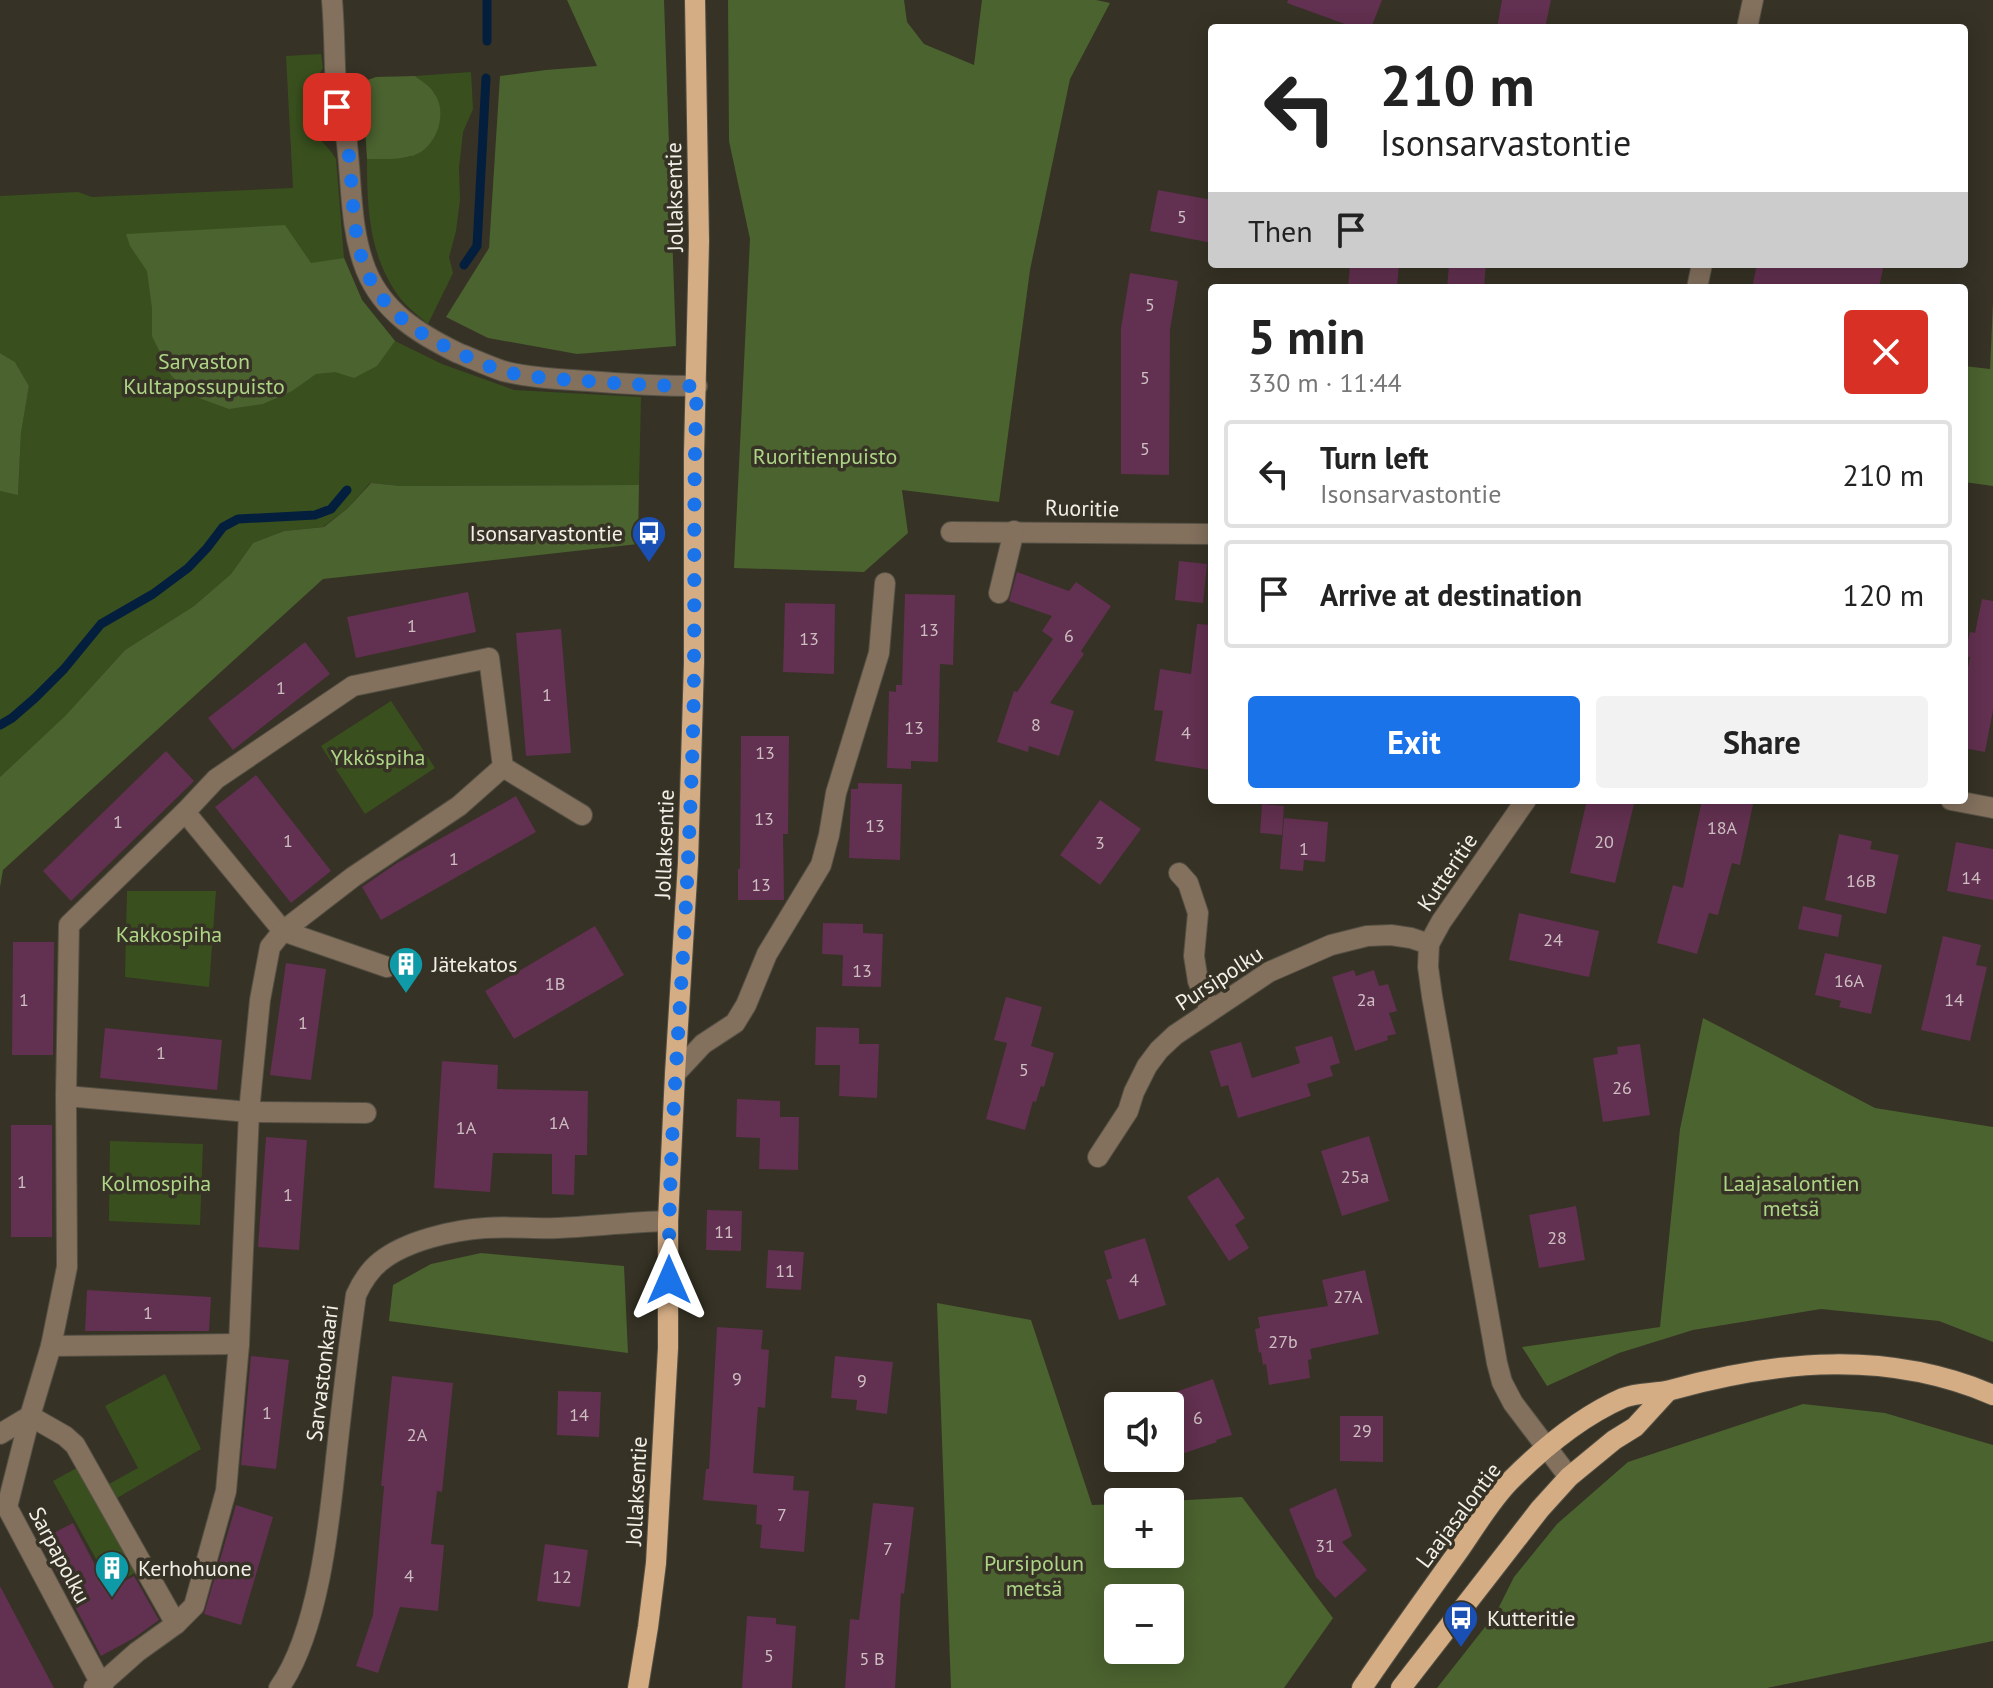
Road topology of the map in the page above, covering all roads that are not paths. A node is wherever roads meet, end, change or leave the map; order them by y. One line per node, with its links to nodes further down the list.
1 (332, 0): 5 (street)
2 (695, 0): 5 (main road, Jollaksentie)
3 (1753, 0): 4 (street)
4 (1748, 24)
5 (697, 386): 22 (main road, Jollaksentie)
6 (1014, 531): 7 (street, Ruoritie); 8 (street, Ruoritie); 10 (street)
7 (951, 532)
8 (1208, 534)
9 (885, 583): 22 (street)
10 (999, 593)
11 (503, 767): 15 (street, Sarpapolku); 16 (street); 18 (street)
12 (1968, 803): 14 (street)
13 (1523, 804): 19 (street, Kutteritie)
14 (1993, 808)
15 (185, 812): 18 (street); 23 (street, Sarpapolku)
16 (582, 815)
17 (1179, 873): 21 (street)
18 (283, 931): 20 (street); 24 (street)
19 (1429, 944): 21 (street, Pursipolku); 34 (street, Kutteritie)
20 (387, 967)
21 (1210, 1010): 26 (street, Pursipolku)
22 (675, 1074): 27 (main road, Jollaksentie)
23 (66, 1096): 24 (street); 29 (street, Sarpapolku)
24 (249, 1112): 25 (street); 28 (street)
25 (366, 1113)
26 (1098, 1157)
27 (668, 1221): 39 (street, Sarvastonkaari); 40 (main road, Jollaksentie)
28 (239, 1344): 29 (street); 37 (street)
29 (51, 1346): 32 (street, Sarpapolku)
30 (1668, 1391): 31 (main road, Laajasalontie); 34 (main road, Laajasalontie); 35 (main road)
31 (1993, 1395)
32 (30, 1416): 33 (street); 36 (street, Sarpapolku); 37 (street)
33 (0, 1434)
34 (1547, 1448): 35 (street, Kutteritie); 41 (main road, Laajasalontie)
35 (1569, 1477): 42 (main road)
36 (4, 1506): 38 (street, Sarpapolku)
37 (176, 1624): 38 (street)
38 (100, 1687)
39 (279, 1688)
40 (638, 1688)
41 (1362, 1688)
42 (1401, 1688)

